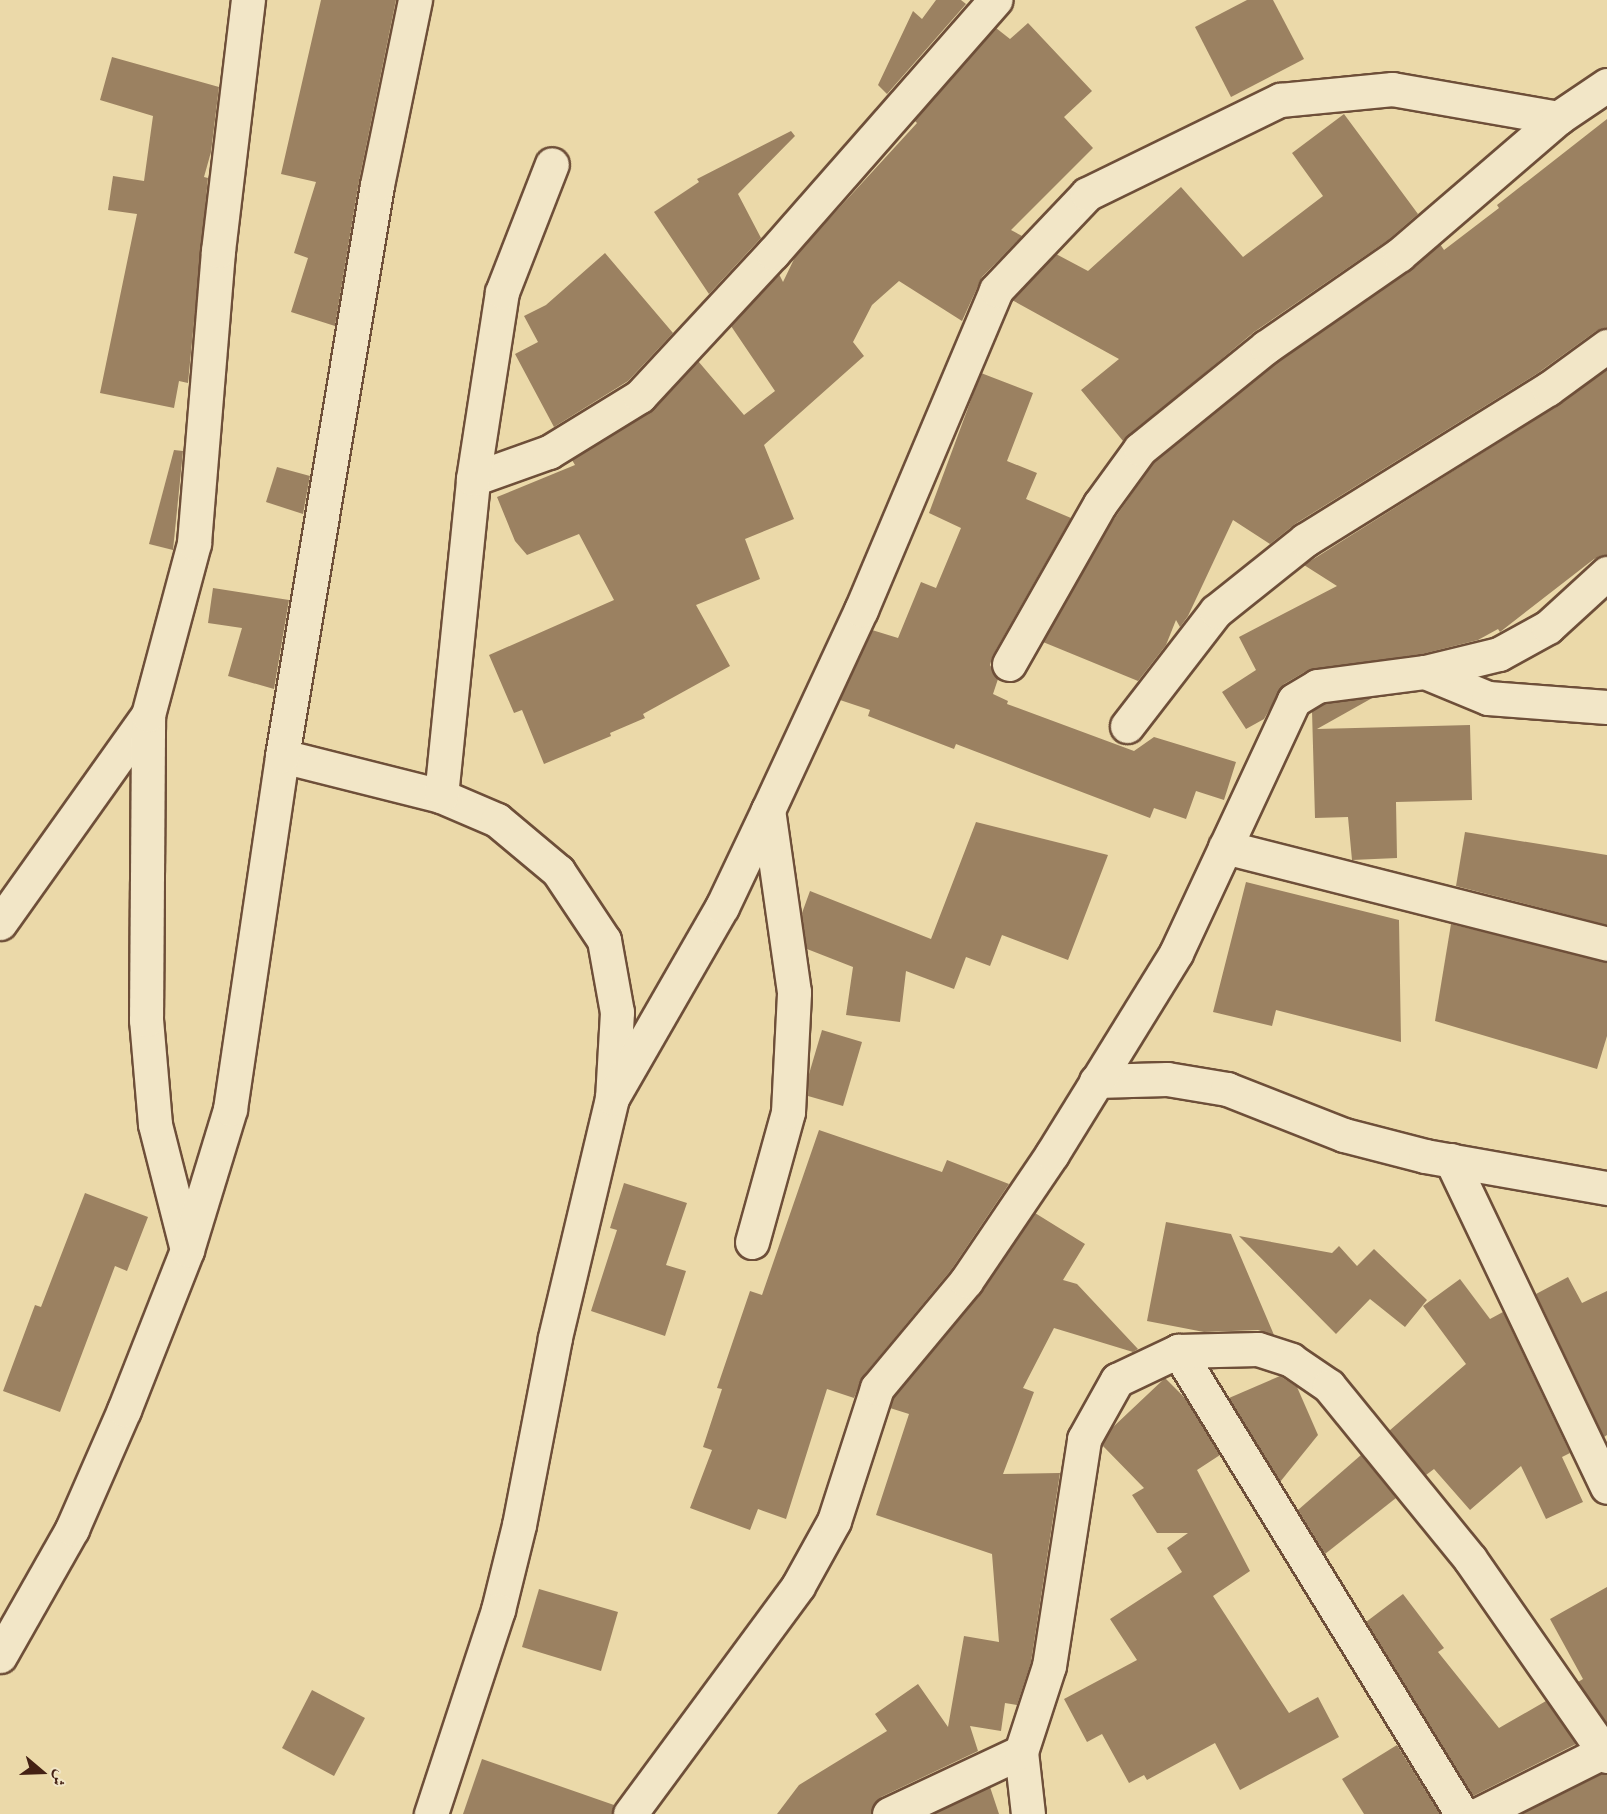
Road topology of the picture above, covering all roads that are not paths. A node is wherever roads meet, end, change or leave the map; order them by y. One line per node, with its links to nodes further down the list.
1 (248, 0): 13 (street)
2 (415, 0): 15 (street)
3 (995, 0): 8 (street)
4 (1607, 85): 5 (street)
5 (1558, 118): 10 (street); 17 (street)
6 (552, 164): 8 (street)
7 (1607, 346): 14 (street)
8 (473, 479): 16 (street)
9 (1607, 573): 11 (street)
10 (1009, 664)
11 (1425, 672): 12 (street); 18 (street)
12 (1607, 706)
13 (148, 714): 19 (street); 26 (street)
14 (1127, 726)
15 (282, 756): 16 (street); 26 (street)
16 (441, 796): 22 (street)
17 (768, 810): 22 (street); 25 (street)
18 (1225, 847): 20 (street); 21 (street)
19 (0, 923)
20 (1607, 944)
21 (1096, 1081): 23 (street); 33 (street)
22 (612, 1098): 32 (street)
23 (1451, 1160): 24 (street); 28 (street)
24 (1607, 1188)
25 (752, 1242)
26 (187, 1250): 29 (street)
27 (1178, 1351): 30 (street); 31 (street); 36 (street)
28 (1607, 1487)
29 (0, 1656)
30 (1021, 1752): 34 (street); 35 (street)
31 (1606, 1753): 37 (street)
32 (428, 1808)
33 (630, 1814)
34 (889, 1814)
35 (1029, 1814)
36 (1462, 1814)
37 (1479, 1814)

